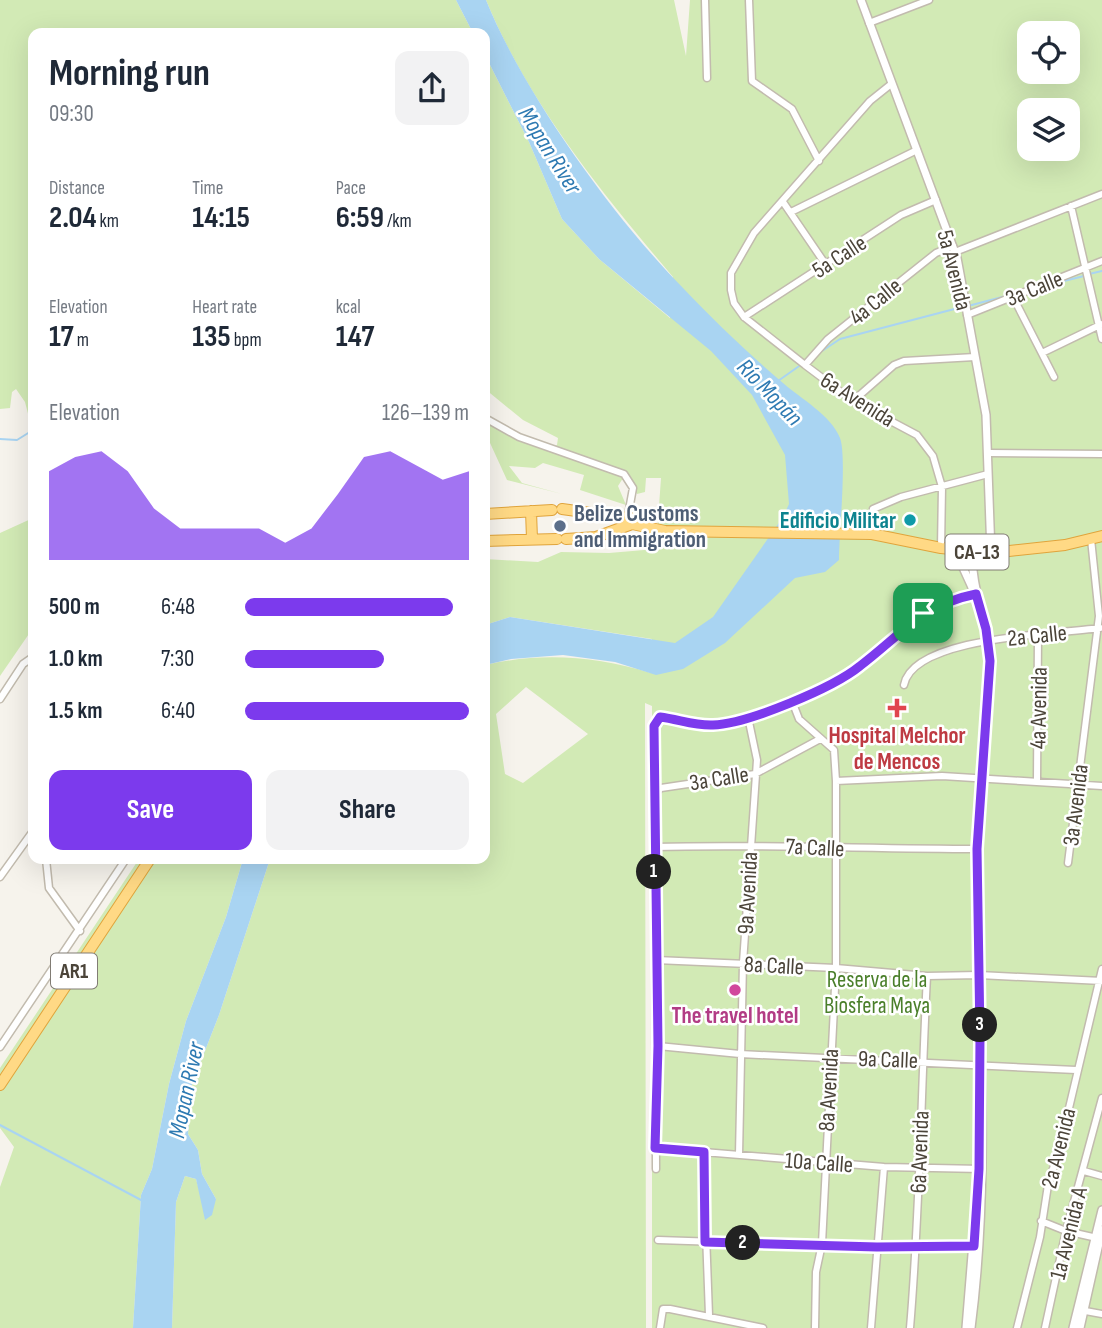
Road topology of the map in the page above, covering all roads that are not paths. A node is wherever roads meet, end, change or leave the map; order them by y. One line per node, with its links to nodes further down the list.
1 (705, 0): 6 (street)
2 (749, 0): 9 (street)
3 (861, 0): 5 (street, 5a Avenida)
4 (927, 0): 5 (street)
5 (869, 23): 7 (street, 5a Avenida)
6 (707, 78)
7 (890, 85): 8 (street, 5a Avenida); 9 (street)
8 (917, 150): 11 (street, 5a Avenida); 14 (street)
9 (819, 161): 12 (street)
10 (1102, 194): 13 (street, 4a Calle)
11 (936, 200): 15 (street, 5a Avenida); 17 (street, 5a Calle)
12 (783, 202): 14 (street); 21 (street)
13 (1071, 206): 15 (street, 4a Calle); 18 (street)
14 (791, 212): 17 (street)
15 (954, 249): 20 (street, 5a Avenida); 26 (street, 4a Calle)
16 (1102, 261): 18 (street, 3a Calle)
17 (826, 265): 21 (street, 5a Calle)
18 (1084, 268): 19 (street, 3a Calle); 22 (street)
19 (1013, 297): 20 (street, 3a Calle); 24 (street)
20 (967, 315): 25 (street, 5a Avenida)
21 (744, 317): 26 (street, 6a Avenida)
22 (1099, 325): 23 (street); 24 (street)
23 (1102, 339)
24 (1042, 354): 27 (street)
25 (975, 357): 28 (street); 30 (street, 5a Avenida)
26 (805, 365): 28 (street, 6a Avenida)
27 (1054, 377)
28 (853, 401): 33 (street, 6a Avenida)
29 (490, 421): 37 (street)
30 (989, 453): 31 (street); 32 (street, 5a Avenida)
31 (1102, 454)
32 (988, 474): 33 (street); 45 (street, 5a Avenida)
33 (942, 487): 34 (street); 42 (street, 6a Avenida)
34 (873, 509)
35 (531, 511): 36 (highway); 37 (highway); 39 (highway)
36 (490, 514)
37 (628, 521): 39 (highway); 42 (highway, CA-13)
38 (1102, 536): 40 (highway, CA-13)
39 (532, 539): 41 (highway)
40 (1091, 539): 45 (highway, CA-13); 47 (street, 3a Avenida)
41 (490, 541)
42 (942, 548): 43 (highway, CA-13)
43 (955, 550): 44 (highway, CA-13); 46 (street)
44 (972, 552): 45 (highway, CA-13); 46 (street)
45 (991, 552)
46 (976, 594): 49 (street); 54 (street)
47 (1100, 628): 48 (street, 2a Calle); 50 (street); 61 (street, 3a Avenida)
48 (1038, 635): 49 (street, 2a Calle); 59 (street, 4a Avenida)
49 (988, 641): 52 (street, 2a Calle); 58 (street)
50 (1102, 643)
51 (28, 660): 53 (street)
52 (904, 685)
53 (0, 699)
54 (792, 701): 55 (street); 56 (street, 8a Avenida)
55 (748, 717): 57 (street, 9a Avenida); 63 (street)
56 (820, 739): 57 (street, 3a Calle); 60 (street, 8a Avenida)
57 (755, 774): 63 (street, 3a Calle); 65 (street, 9a Avenida)
58 (983, 777): 59 (street); 60 (street); 68 (street)
59 (1037, 780): 61 (street)
60 (836, 781): 67 (street, 8a Avenida)
61 (1077, 784): 62 (street); 69 (street, 3a Avenida)
62 (1102, 786)
63 (654, 794): 66 (street)
64 (28, 838): 73 (street)
65 (750, 844): 66 (street, 7a Calle); 67 (street, 7a Calle); 76 (street, 9a Avenida)
66 (654, 847): 75 (street)
67 (836, 849): 68 (street, 7a Calle); 77 (street, 8a Avenida)
68 (977, 849): 80 (street)
69 (1068, 863)
70 (47, 864): 74 (street)
71 (123, 864): 74 (street)
72 (147, 864): 89 (highway, AR1)
73 (0, 877)
74 (80, 931): 83 (street)
75 (656, 960): 76 (street, 8a Calle); 82 (street)
76 (743, 963): 77 (street, 8a Calle); 84 (street, 9a Avenida)
77 (836, 968): 79 (street, 8a Calle); 85 (street, 8a Avenida)
78 (1102, 969): 81 (street, 2a Avenida)
79 (927, 975): 80 (street, 8a Calle); 86 (street, 6a Avenida)
80 (979, 975): 81 (street, 8a Calle); 87 (street)
81 (1100, 981): 88 (street, 2a Avenida)
82 (658, 1046): 84 (street, 9a Calle); 91 (street)
83 (0, 1047)
84 (740, 1054): 85 (street, 9a Calle); 93 (street, 9a Avenida)
85 (830, 1056): 86 (street, 9a Calle); 94 (street, 8a Avenida)
86 (922, 1060): 87 (street, 9a Calle); 96 (street, 6a Avenida)
87 (981, 1063): 88 (street, 9a Calle); 97 (street)
88 (1076, 1069): 102 (street, 2a Avenida)
89 (0, 1085)
90 (1102, 1098): 99 (street, 1a Avenida A)
91 (655, 1148): 92 (street, 10a Calle); 98 (street)
92 (704, 1152): 93 (street, 10a Calle); 106 (street)
93 (739, 1155): 94 (street, 10a Calle)
94 (824, 1162): 95 (street, 10a Calle); 107 (street, 8a Avenida)
95 (884, 1167): 96 (street, 10a Calle); 109 (street)
96 (917, 1168): 97 (street, 10a Calle); 110 (street, 6a Avenida)
97 (982, 1169): 108 (street)
98 (656, 1170)
99 (1084, 1171): 100 (street); 103 (street, 1a Avenida A)
100 (1102, 1176)
101 (1102, 1210): 104 (street)
102 (1041, 1221): 103 (street); 120 (street, 2a Avenida)
103 (1066, 1231): 104 (street); 121 (street, 1a Avenida A)
104 (1100, 1236): 111 (street)
105 (658, 1240): 106 (street)
106 (705, 1242): 107 (street); 113 (street)
107 (822, 1244): 109 (street); 116 (street, 8a Avenida)
108 (977, 1246): 110 (street); 119 (street)
109 (877, 1247): 110 (street); 117 (street)
110 (917, 1247): 118 (street, 6a Avenida)
111 (1081, 1310): 112 (street); 122 (street); 123 (street)
112 (1102, 1314)
113 (709, 1315): 114 (street); 115 (street)
114 (660, 1328)
115 (763, 1328)
116 (814, 1328)
117 (871, 1328)
118 (910, 1328)
119 (968, 1328)
120 (1017, 1328)
121 (1045, 1328)
122 (1073, 1328)
123 (1080, 1328)

